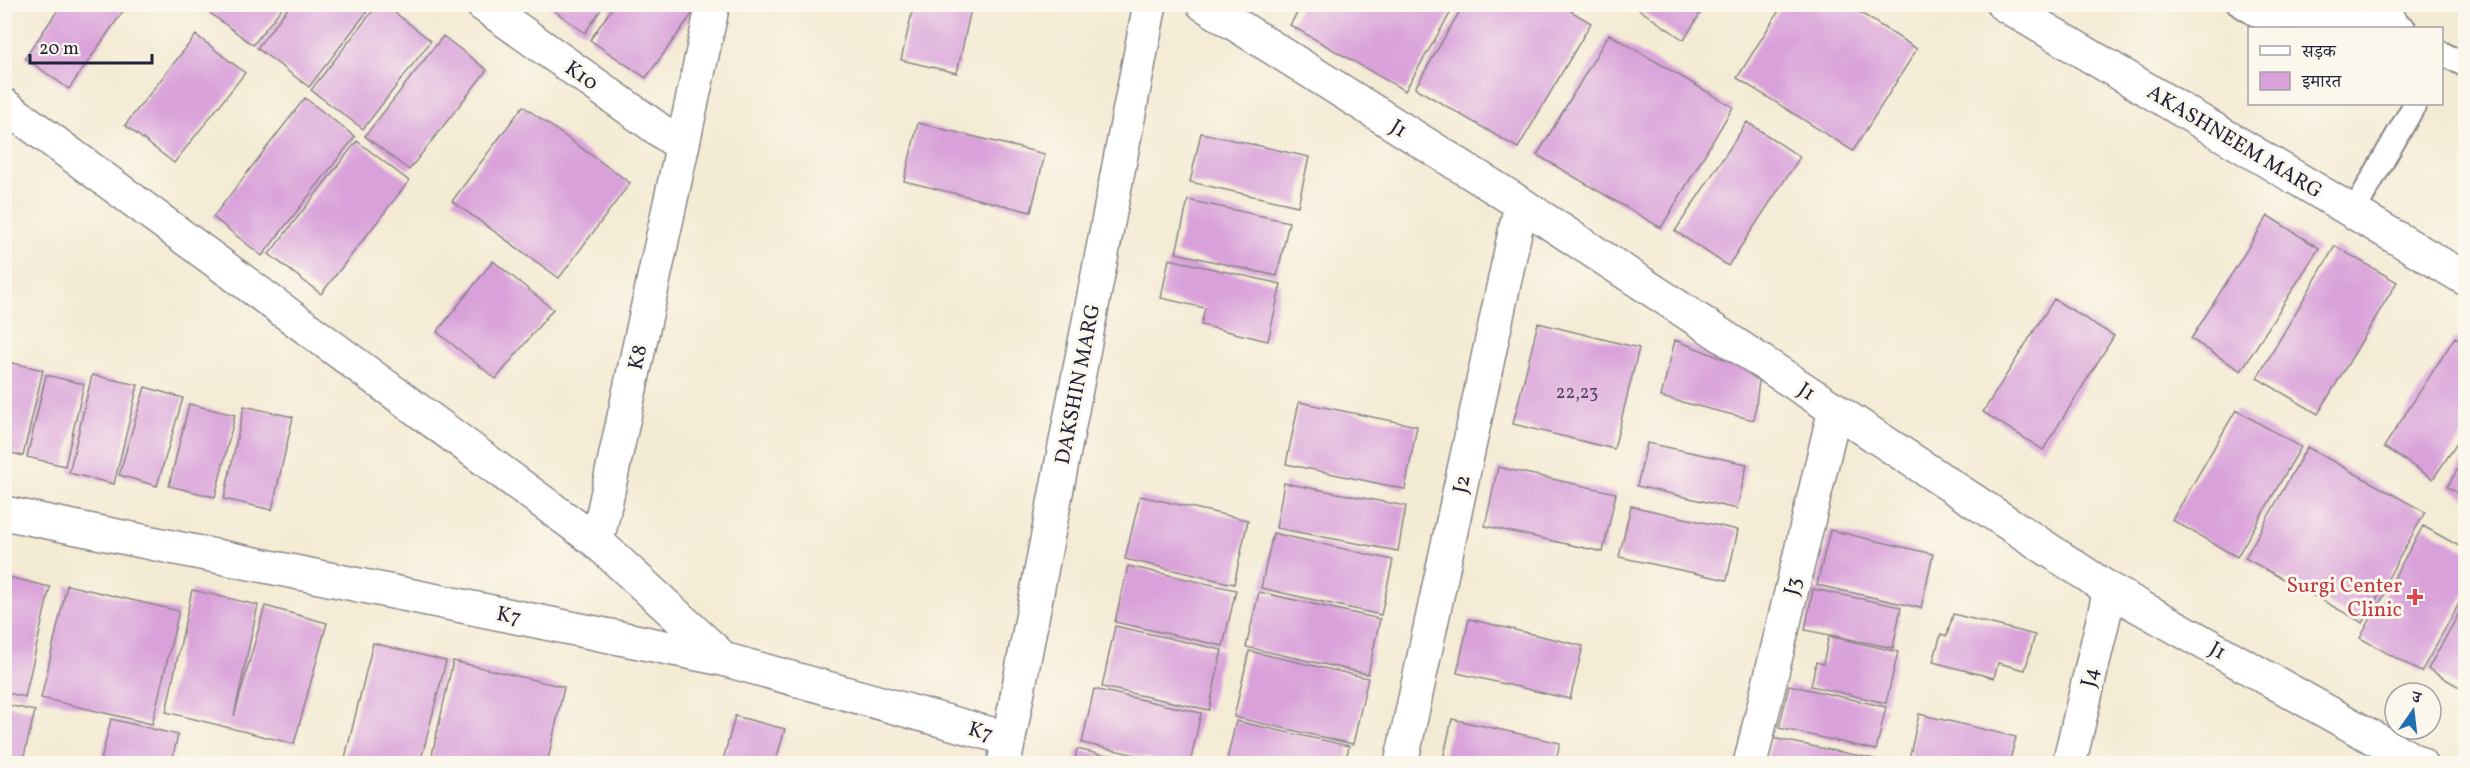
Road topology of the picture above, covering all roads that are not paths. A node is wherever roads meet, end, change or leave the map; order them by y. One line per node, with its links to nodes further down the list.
1 (482, 4): 12 (street, K10)
2 (713, 4): 12 (street, K8)
3 (1150, 4): 21 (street, DAKSHIN MARG)
4 (1203, 4): 13 (street, J1)
5 (2003, 4): 14 (street, AKASHNEEM MARG)
6 (2238, 4): 7 (lane)
7 (2396, 19)
8 (2443, 54): 9 (lane)
9 (2466, 66)
10 (4, 105): 18 (street)
11 (2414, 105): 14 (lane)
12 (682, 146): 18 (street, K8)
13 (1521, 204): 16 (street, J1); 22 (street, J2)
14 (2354, 211): 15 (street, AKASHNEEM MARG)
15 (2466, 279)
16 (1835, 409): 19 (street, J1); 23 (street, J3)
17 (4, 513): 20 (street, K7)
18 (597, 542): 20 (street)
19 (2110, 590): 24 (street, J4); 25 (street, J1)
20 (723, 659): 21 (street, K7)
21 (1006, 751)
22 (1401, 764)
23 (1749, 764)
24 (2069, 764)
25 (2420, 764)

